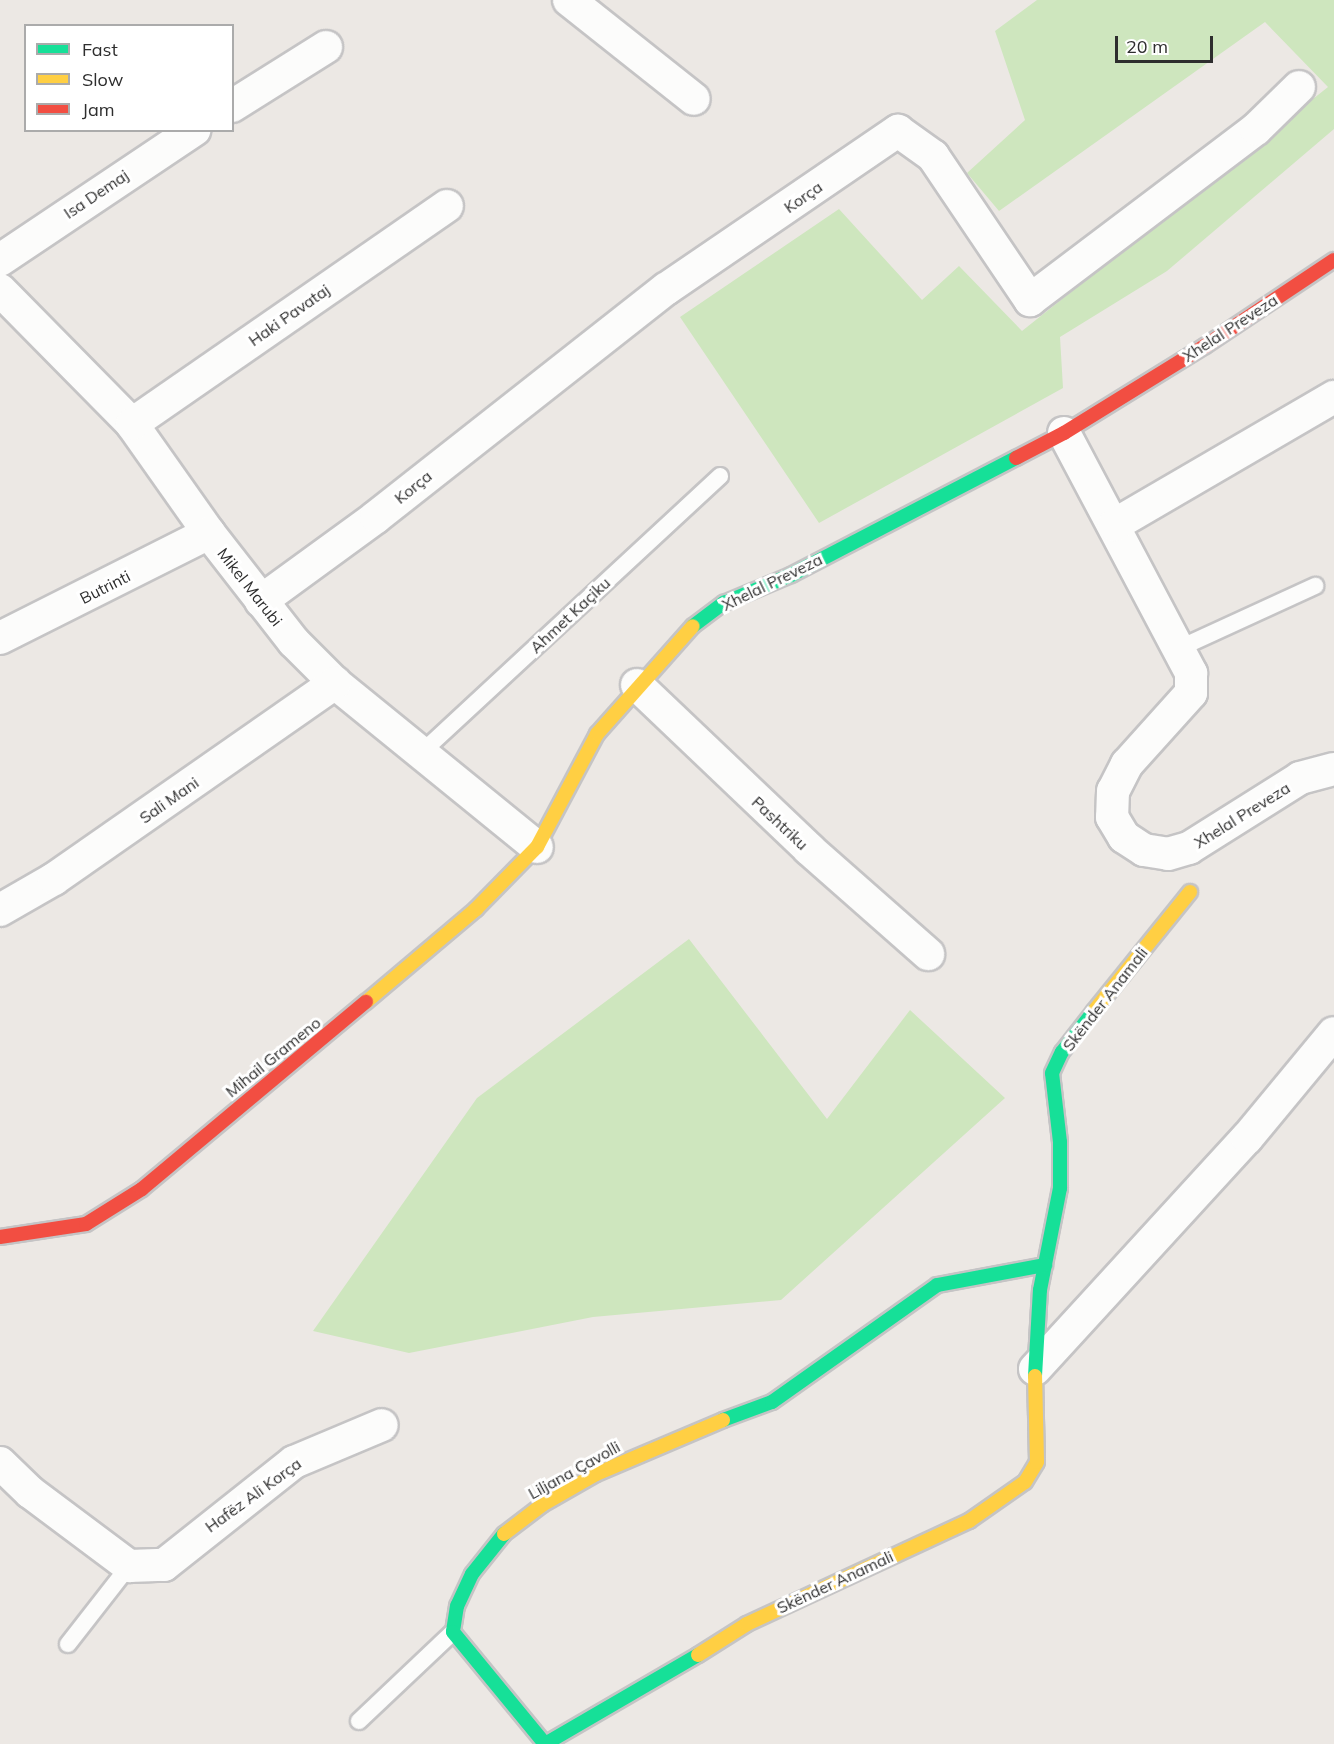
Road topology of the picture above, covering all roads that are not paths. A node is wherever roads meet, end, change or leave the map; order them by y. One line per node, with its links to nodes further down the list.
1 (569, 0): 4 (street)
2 (326, 47): 5 (street)
3 (1299, 87): 18 (street, Korça)
4 (694, 99)
5 (234, 105)
6 (191, 132): 8 (street, Isa Demaj)
7 (447, 207): 12 (street, Haki Pavataj)
8 (0, 260)
9 (1334, 260): 13 (street, Xhelal Preveza)
10 (0, 290): 12 (street, Mikel Marubi)
11 (1334, 397): 15 (street)
12 (132, 424): 16 (street, Mikel Marubi)
13 (1064, 433): 15 (street, Xhelal Preveza); 22 (street, Xhelal Preveza)
14 (720, 476): 23 (lane, Ahmet Kaçiku)
15 (1114, 525): 20 (street, Xhelal Preveza)
16 (209, 533): 18 (street, Mikel Marubi); 19 (street, Butrinti)
17 (1315, 586): 20 (lane)
18 (261, 601): 21 (street, Mikel Marubi)
19 (0, 638)
20 (1180, 648): 24 (street, Xhelal Preveza)
21 (335, 683): 23 (street, Mikel Marubi); 27 (street, Sali Mani)
22 (637, 685): 25 (street, Xhelal Preveza); 28 (street, Pashtriku)
23 (420, 754): 25 (street, Mikel Marubi)
24 (1334, 769)
25 (537, 848): 32 (street, Mihail Grameno)
26 (1190, 892): 33 (street, Skënder Anamali)
27 (0, 910)
28 (928, 954)
29 (1334, 1033): 31 (street)
30 (1334, 1067): 31 (street)
31 (1247, 1138): 34 (street)
32 (0, 1237)
33 (1045, 1265): 34 (street, Skënder Anamali); 38 (street, Liljana Çavolli)
34 (1035, 1369): 41 (street, Skënder Anamali)
35 (382, 1425): 37 (street, Hafëz Ali Korça)
36 (0, 1463): 37 (street)
37 (129, 1566): 39 (lane)
38 (453, 1632): 40 (lane); 41 (street)
39 (68, 1644)
40 (359, 1721)
41 (545, 1744)

